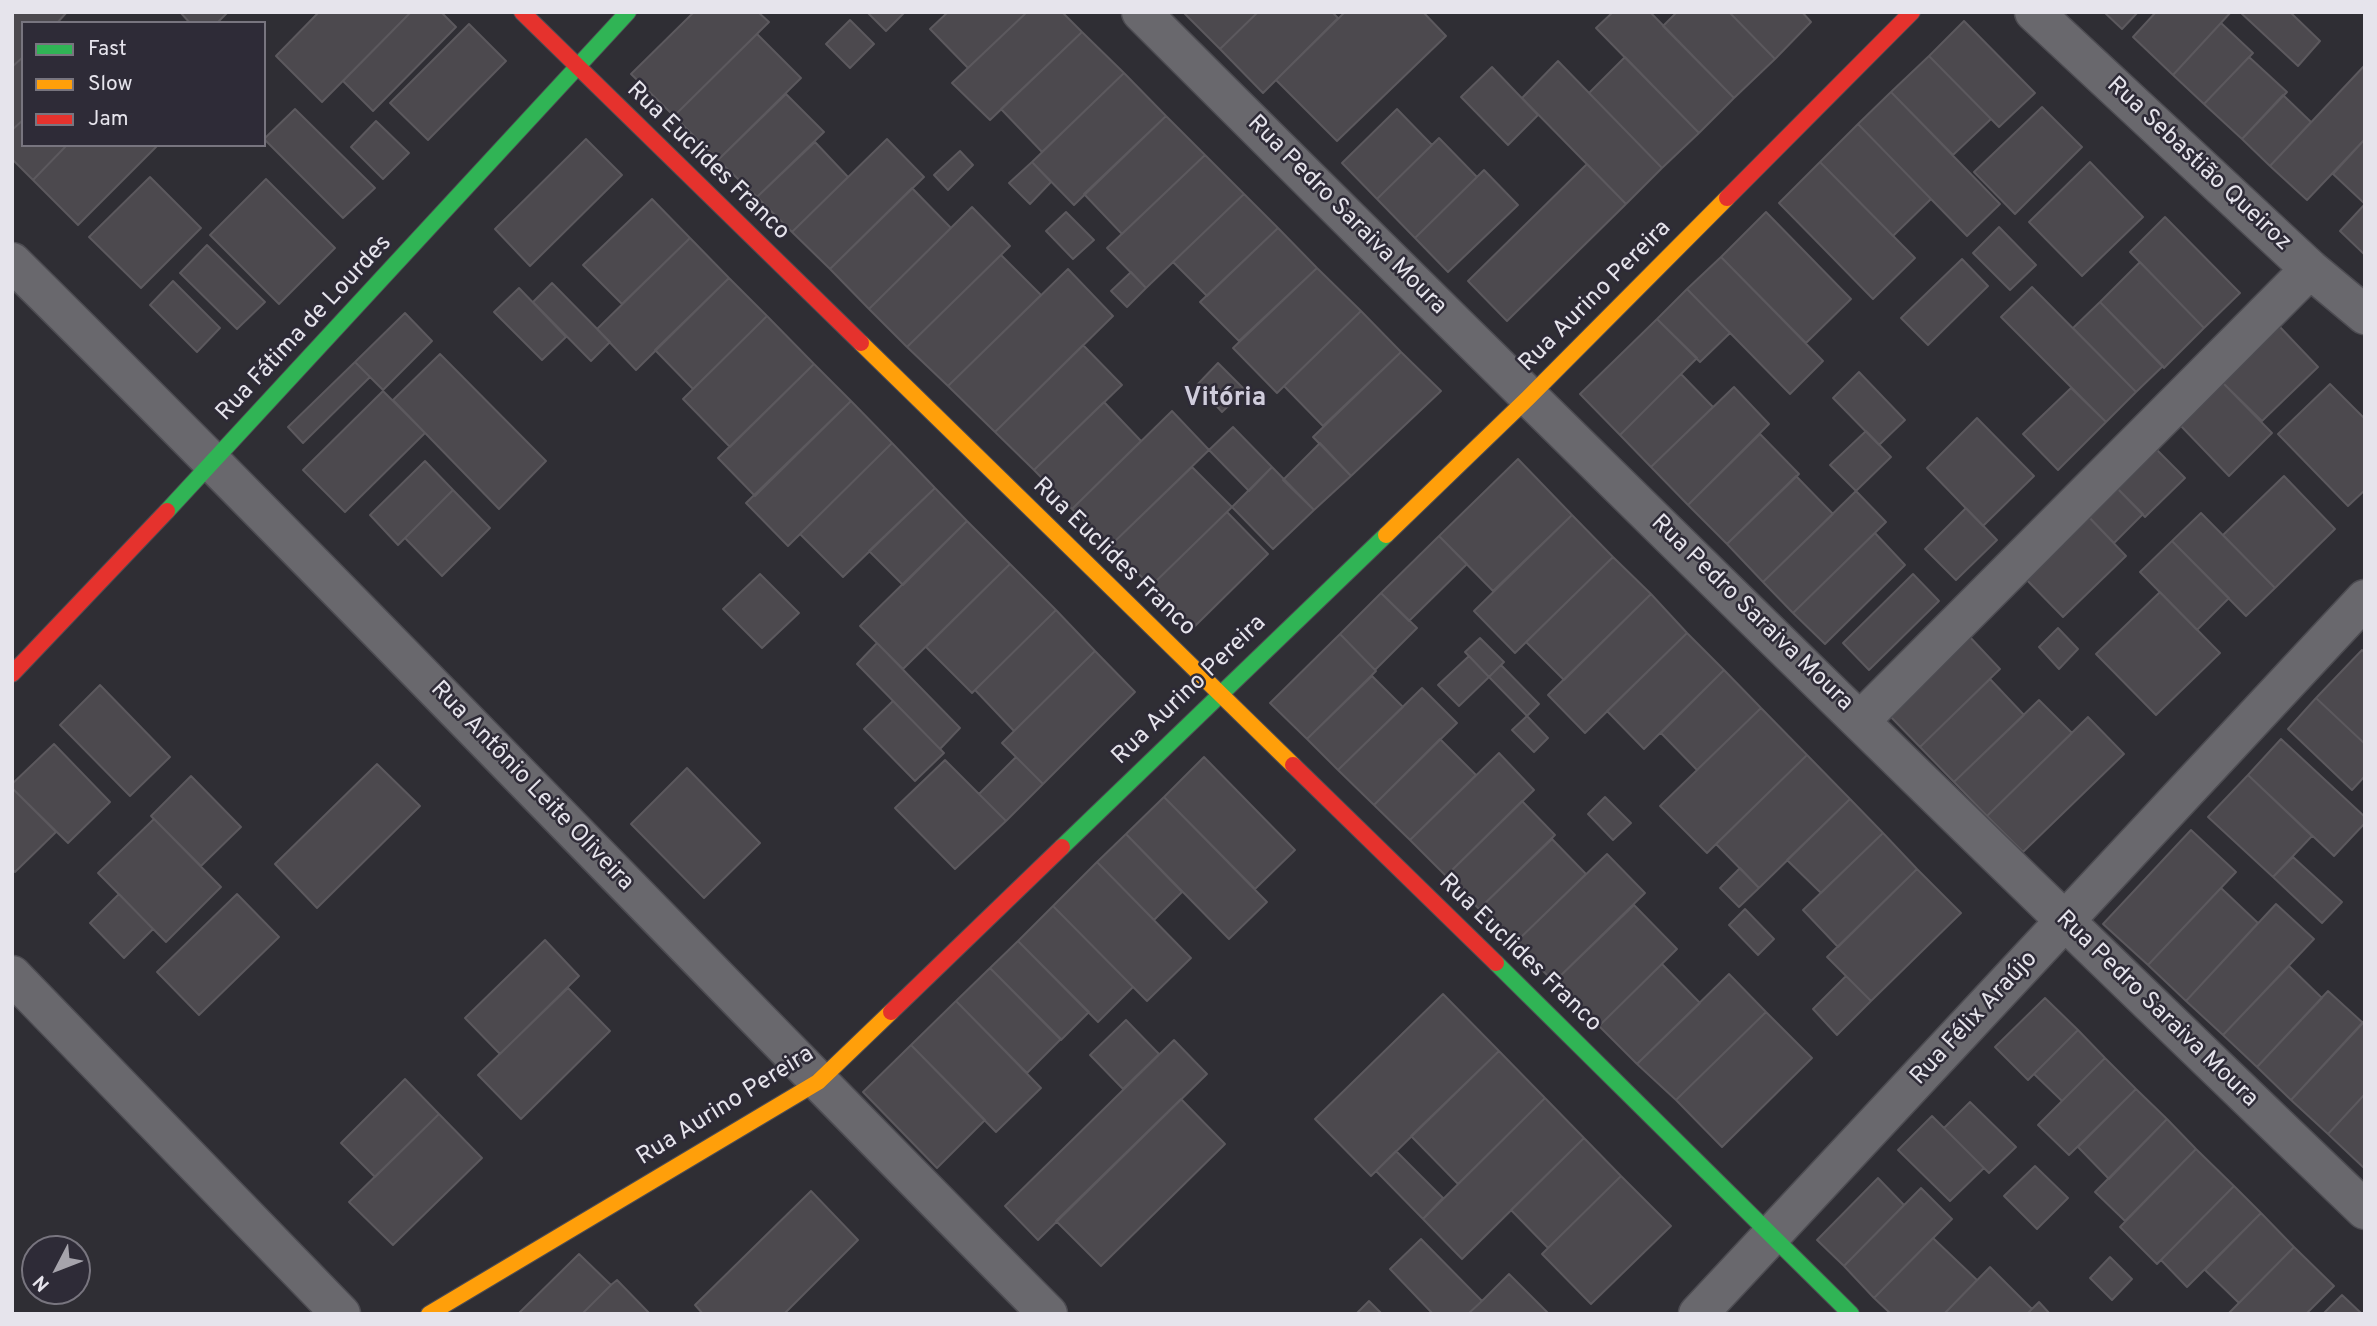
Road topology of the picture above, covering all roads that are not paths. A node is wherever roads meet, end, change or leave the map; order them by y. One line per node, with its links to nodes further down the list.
1 (522, 12): 6 (street, Rua Euclides Franco)
2 (628, 12): 6 (street, Rua Fátima de Lourdes)
3 (1142, 12): 10 (street, Rua Pedro Saraiva Moura)
4 (1912, 12): 10 (street, Rua Aurino Pereira)
5 (2034, 12): 8 (street, Rua Sebastião Queiroz)
6 (576, 66): 11 (street, Rua Fátima de Lourdes); 14 (street, Rua Euclides Franco)
7 (12, 262): 11 (street, Rua Antônio Leite Oliveira)
8 (2310, 269): 9 (street, Rua Sebastião Queiroz); 15 (street)
9 (2365, 315)
10 (1528, 398): 14 (street, Rua Aurino Pereira); 15 (street, Rua Pedro Saraiva Moura)
11 (214, 462): 13 (street, Rua Fátima de Lourdes); 18 (street, Rua Antônio Leite Oliveira)
12 (2365, 599): 16 (street, Rua Félix Araújo)
13 (12, 674)
14 (1220, 694): 18 (street, Rua Aurino Pereira); 20 (street, Rua Euclides Franco)
15 (1861, 720): 16 (street, Rua Pedro Saraiva Moura)
16 (2065, 922): 19 (street, Rua Pedro Saraiva Moura); 20 (street, Rua Félix Araújo)
17 (12, 975): 21 (street)
18 (818, 1082): 22 (street, Rua Aurino Pereira); 23 (street, Rua Antônio Leite Oliveira)
19 (2365, 1210)
20 (1774, 1235): 24 (street, Rua Félix Araújo); 25 (street, Rua Euclides Franco)
21 (341, 1314)
22 (429, 1314)
23 (1048, 1314)
24 (1698, 1314)
25 (1851, 1314)

